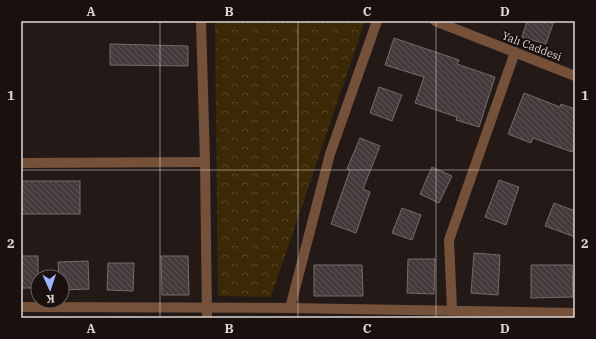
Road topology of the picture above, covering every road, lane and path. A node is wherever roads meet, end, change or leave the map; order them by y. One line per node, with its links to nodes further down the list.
1 (201, 21): 6 (street)
2 (377, 21): 9 (street)
3 (435, 21): 4 (street, Yalı Caddesi)
4 (515, 52): 5 (street, Yalı Caddesi); 10 (street)
5 (575, 76)
6 (205, 162): 7 (street); 11 (street)
7 (21, 163)
8 (21, 307): 11 (street)
9 (290, 308): 10 (street); 11 (street)
10 (452, 310): 12 (street)
11 (207, 313)
12 (575, 313)

